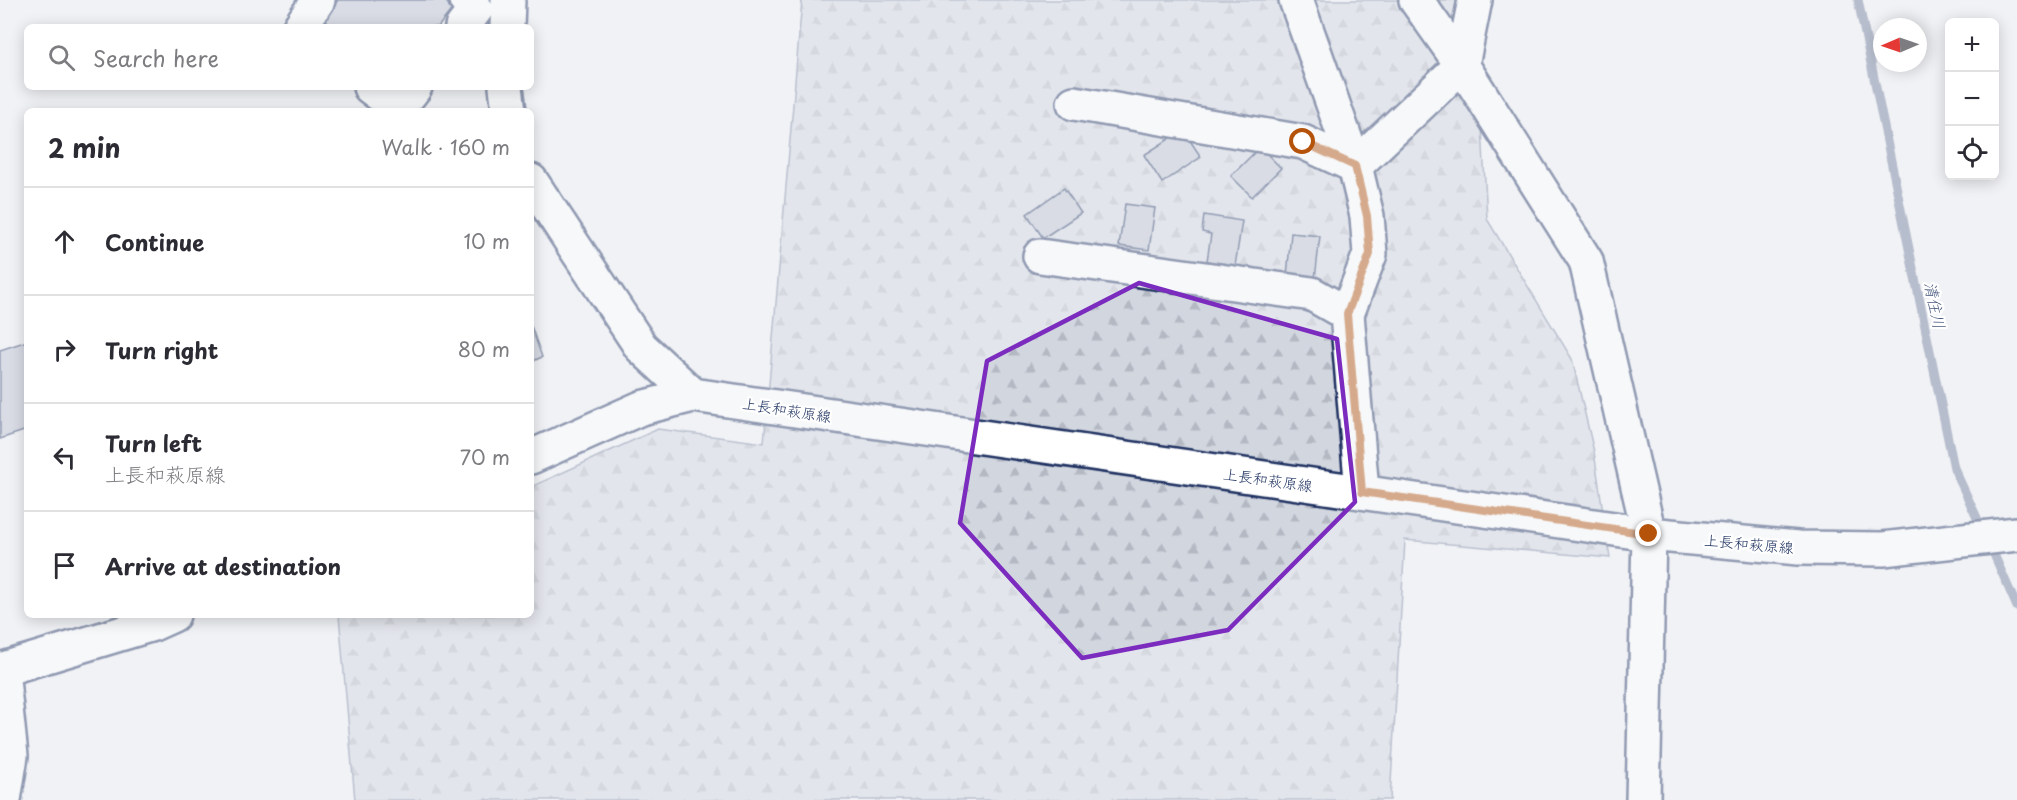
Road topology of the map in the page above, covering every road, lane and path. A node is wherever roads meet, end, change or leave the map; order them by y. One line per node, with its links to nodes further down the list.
1 (318, 0): 7 (main road)
2 (466, 0): 8 (main road)
3 (508, 0): 9 (main road)
4 (1296, 0): 16 (main road)
5 (1416, 0): 10 (main road)
6 (1475, 0): 10 (main road)
7 (302, 24)
8 (464, 24)
9 (507, 24)
10 (1462, 65): 16 (main road); 23 (main road)
11 (374, 90): 12 (main road)
12 (413, 90)
13 (506, 90): 15 (main road)
14 (1074, 103): 16 (main road)
15 (509, 108)
16 (1355, 166): 19 (main road)
17 (534, 186): 20 (main road)
18 (1040, 256): 19 (main road)
19 (1347, 314): 22 (main road)
20 (693, 395): 21 (main road, 上長和萩原線); 22 (main road, 上長和萩原線)
21 (534, 456)
22 (1362, 492): 23 (main road, 上長和萩原線)
23 (1649, 534): 24 (main road, 上長和萩原線); 28 (main road)
24 (2017, 534)
25 (166, 618): 26 (main road)
26 (1, 670): 27 (main road)
27 (4, 800)
28 (1643, 800)

